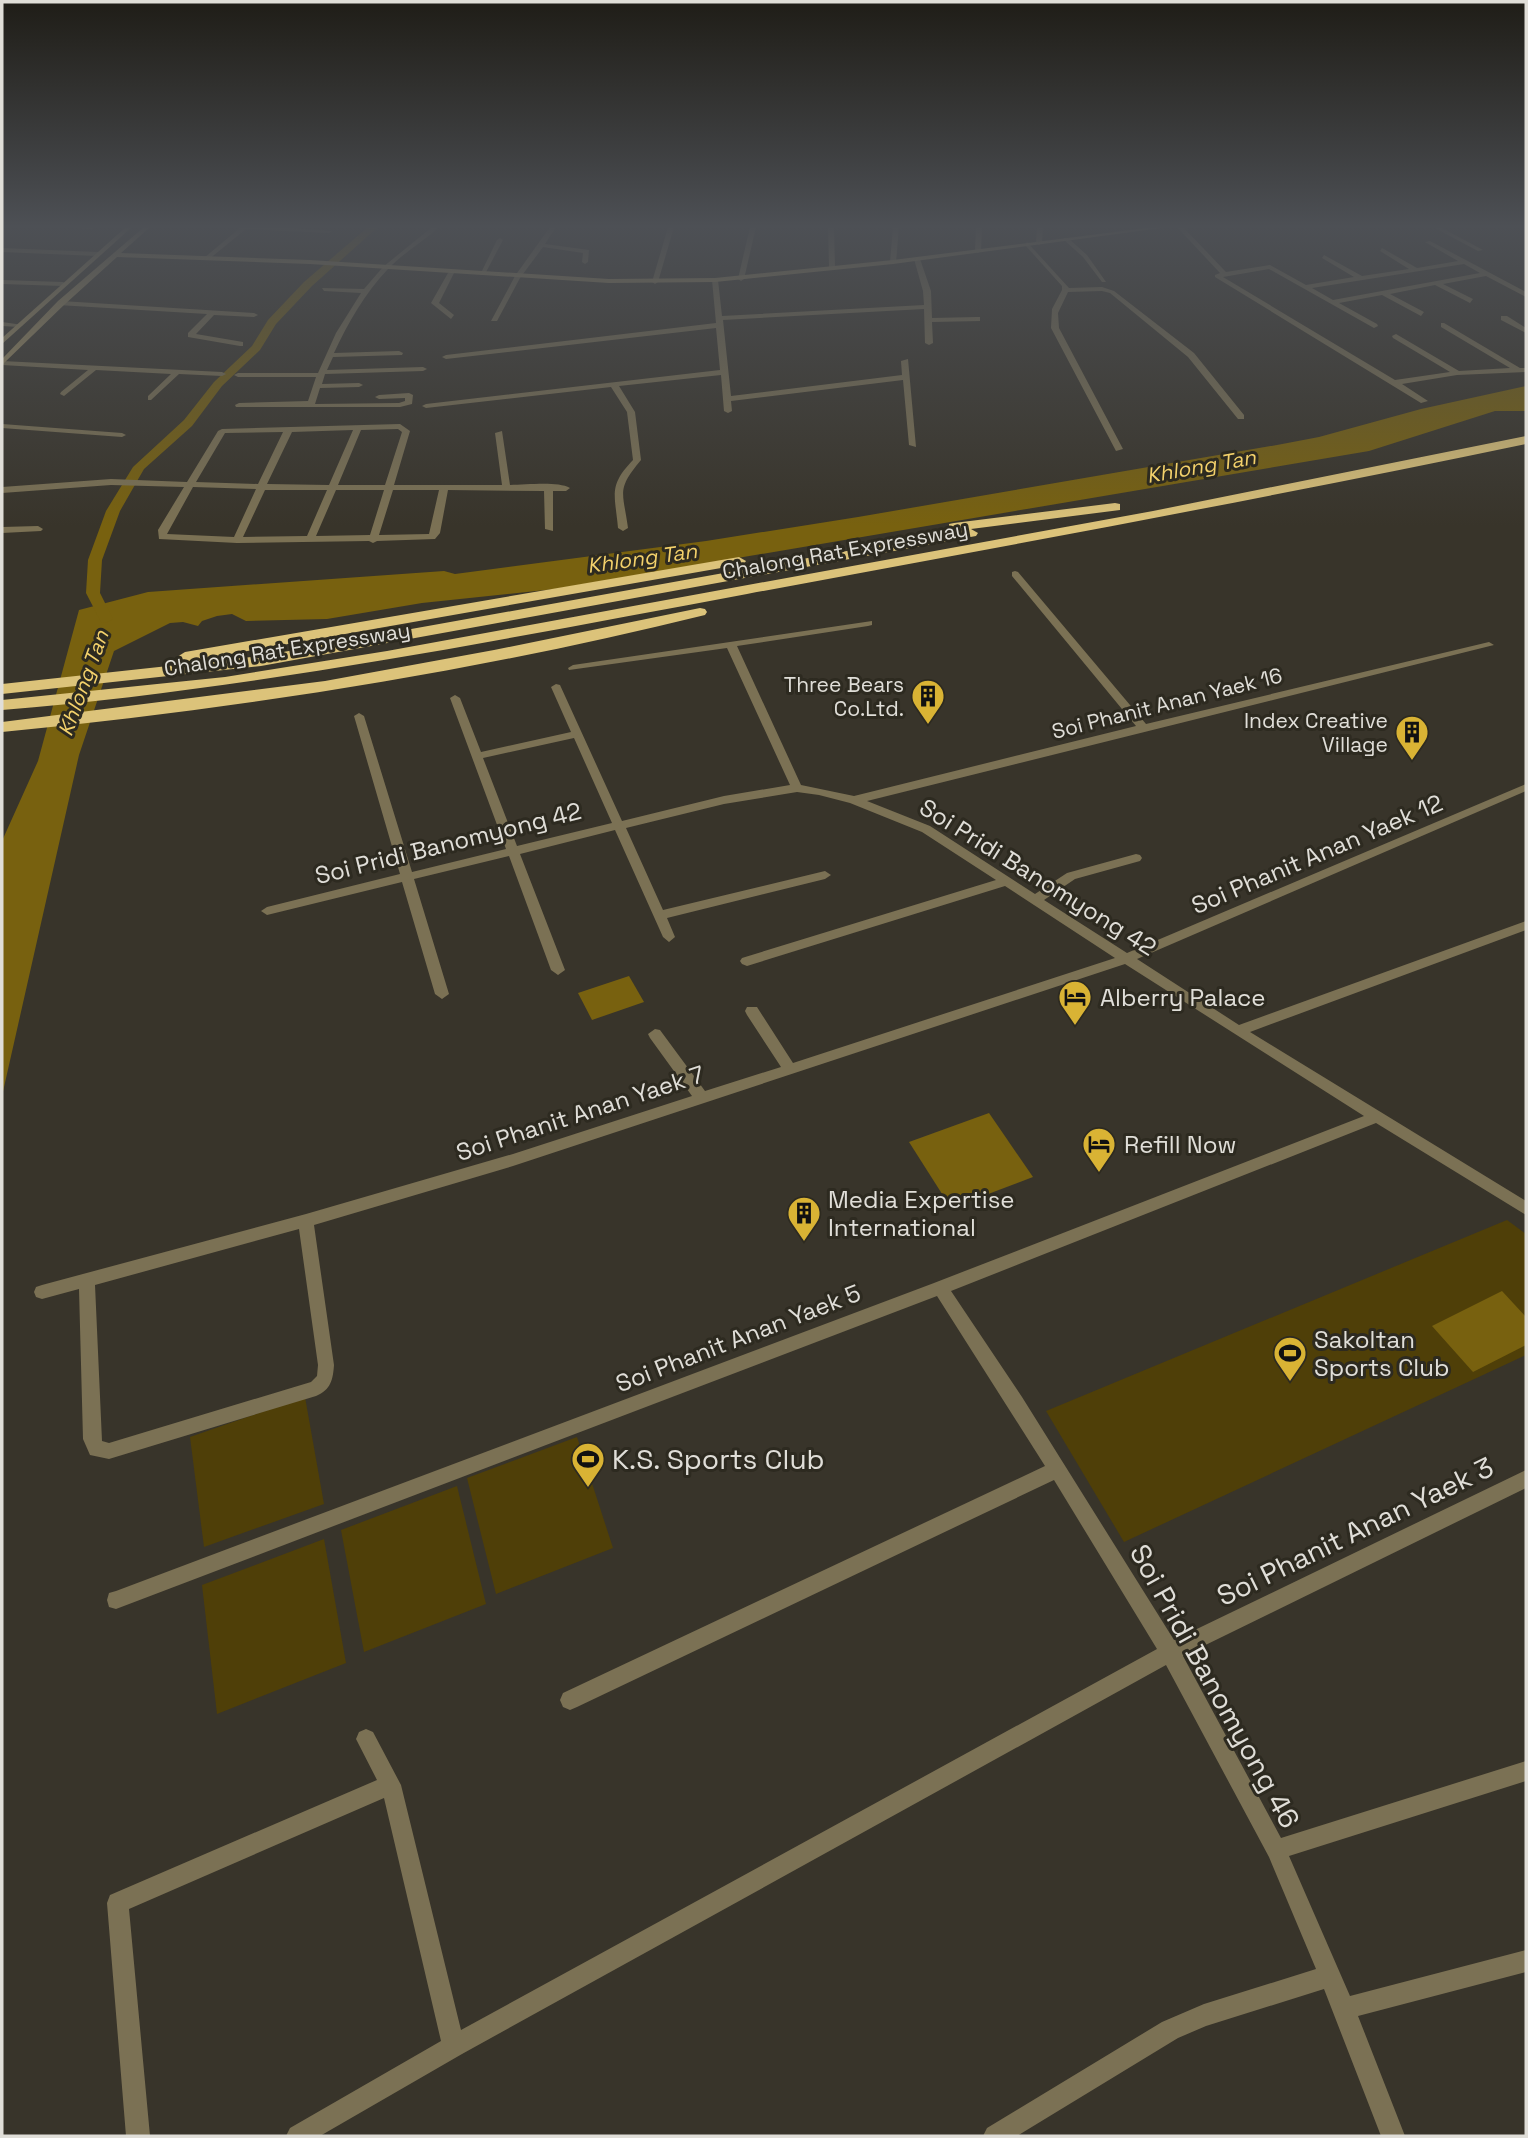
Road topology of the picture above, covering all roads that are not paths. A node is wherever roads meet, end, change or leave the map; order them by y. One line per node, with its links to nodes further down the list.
1 (17, 327): 13 (street)
2 (38, 327): 20 (street)
3 (199, 327): 15 (street)
4 (344, 327): 17 (street)
5 (682, 327): 18 (street)
6 (719, 327): 24 (street)
7 (929, 327): 14 (street)
8 (1055, 327): 53 (street)
9 (1156, 327): 44 (street)
10 (1301, 327): 31 (street)
11 (1447, 327): 23 (street)
12 (1396, 336): 27 (street)
13 (2, 342)
14 (929, 343)
15 (240, 344)
16 (399, 353): 17 (street)
17 (331, 355): 26 (street)
18 (446, 357)
19 (905, 361): 30 (street)
20 (2, 363): 21 (street)
21 (94, 368): 25 (street); 35 (street)
22 (424, 369): 26 (street)
23 (1522, 370): 27 (street)
24 (724, 372): 33 (street); 38 (street)
25 (176, 373): 28 (street); 37 (street)
26 (321, 373): 29 (street); 34 (street)
27 (1457, 373): 31 (street)
28 (222, 374)
29 (238, 375)
30 (906, 377): 38 (street); 52 (street)
31 (1394, 383): 39 (street)
32 (359, 385): 34 (street)
33 (614, 385): 42 (street); 65 (street)
34 (318, 386): 40 (street)
35 (64, 394)
36 (379, 397): 40 (street)
37 (151, 398)
38 (727, 399): 43 (street)
39 (1424, 401)
40 (311, 403): 41 (street)
41 (239, 405)
42 (426, 406)
43 (728, 411)
44 (1241, 417)
45 (2, 426): 50 (street)
46 (1526, 426): 63 (highway)
47 (358, 427): 48 (street); 55 (street); 58 (street)
48 (289, 428): 54 (street); 57 (street)
49 (499, 433): 56 (street)
50 (122, 435)
51 (1526, 440): 71 (highway, Chalong Rat Expressway)
52 (913, 445)
53 (1119, 449)
54 (190, 485): 57 (street); 62 (street); 68 (street)
55 (388, 486): 58 (street); 59 (street); 70 (street)
56 (506, 486): 59 (street); 60 (street)
57 (261, 487): 58 (street); 68 (street)
58 (332, 487): 69 (street)
59 (444, 487): 70 (street)
60 (548, 487): 61 (street); 64 (street)
61 (566, 488)
62 (2, 490)
63 (1195, 492)
64 (550, 528)
65 (623, 528)
66 (38, 529): 67 (street)
67 (2, 530)
68 (237, 540): 69 (street)
69 (310, 540): 70 (street)
70 (373, 540)
71 (988, 545): 81 (highway, Chalong Rat Expressway); 83 (highway)
72 (1016, 574): 84 (street)
73 (868, 623): 74 (street)
74 (731, 645): 76 (street); 88 (street)
75 (1489, 645): 84 (street, Soi Phanit Anan Yaek 16)
76 (573, 668)
77 (2, 675): 79 (highway, Chalong Rat Expressway)
78 (556, 687): 85 (street)
79 (2, 689)
80 (455, 698): 86 (street)
81 (2, 705)
82 (359, 716): 94 (street)
83 (2, 727)
84 (1144, 728): 89 (street, Soi Phanit Anan Yaek 16)
85 (578, 734): 86 (street); 90 (street)
86 (477, 756): 91 (street)
87 (1525, 787): 101 (street, Soi Phanit Anan Yaek 12)
88 (797, 788): 89 (street, Soi Pridi Banomyong 42); 90 (street, Soi Pridi Banomyong 42)
89 (854, 800): 95 (street, Soi Pridi Banomyong 42)
90 (618, 824): 91 (street, Soi Pridi Banomyong 42); 98 (street)
91 (513, 851): 94 (street, Soi Pridi Banomyong 42); 103 (street)
92 (1136, 858): 96 (street)
93 (825, 876): 98 (street)
94 (407, 877): 97 (street, Soi Pridi Banomyong 42); 104 (street)
95 (1008, 881): 96 (street, Soi Pridi Banomyong 42); 102 (street)
96 (1035, 900): 101 (street, Soi Pridi Banomyong 42)
97 (267, 911)
98 (660, 915): 100 (street)
99 (1526, 925): 106 (street)
100 (669, 937)
101 (1126, 959): 106 (street, Soi Pridi Banomyong 42); 108 (street, Soi Phanit Anan Yaek 7)
102 (747, 961)
103 (558, 970)
104 (442, 994)
105 (752, 1012): 108 (street)
106 (1238, 1031): 110 (street, Soi Pridi Banomyong 42)
107 (655, 1034): 109 (street)
108 (790, 1069): 109 (street, Soi Phanit Anan Yaek 7)
109 (702, 1098): 112 (street, Soi Phanit Anan Yaek 7)
110 (1376, 1118): 111 (street, Soi Pridi Banomyong 42); 114 (street, Soi Phanit Anan Yaek 5)
111 (1526, 1209)
112 (306, 1221): 113 (street, Soi Phanit Anan Yaek 7); 113 (street)
113 (87, 1279): 115 (street, Soi Phanit Anan Yaek 7)
114 (940, 1288): 116 (street, Soi Pridi Banomyong 46); 118 (street, Soi Phanit Anan Yaek 5)
115 (42, 1292)
116 (1057, 1469): 119 (street, Soi Pridi Banomyong 46); 120 (street)
117 (1526, 1479): 119 (street, Soi Phanit Anan Yaek 3)
118 (116, 1600)
119 (1170, 1652): 124 (street, Soi Pridi Banomyong 46); 128 (street, Soi Phanit Anan Yaek 3)
120 (570, 1700)
121 (366, 1739): 123 (street)
122 (1526, 1771): 124 (street)
123 (391, 1785): 128 (street); 129 (street)
124 (1276, 1850): 126 (street, Soi Pridi Banomyong 46)
125 (1526, 1961): 127 (street)
126 (1330, 1976): 127 (street, Soi Pridi Banomyong 46); 131 (street)
127 (1344, 2008): 132 (street, Soi Pridi Banomyong 46)
128 (454, 2046): 130 (street, Soi Phanit Anan Yaek 3)
129 (138, 2136)
130 (298, 2136)
131 (995, 2136)
132 (1393, 2136)

